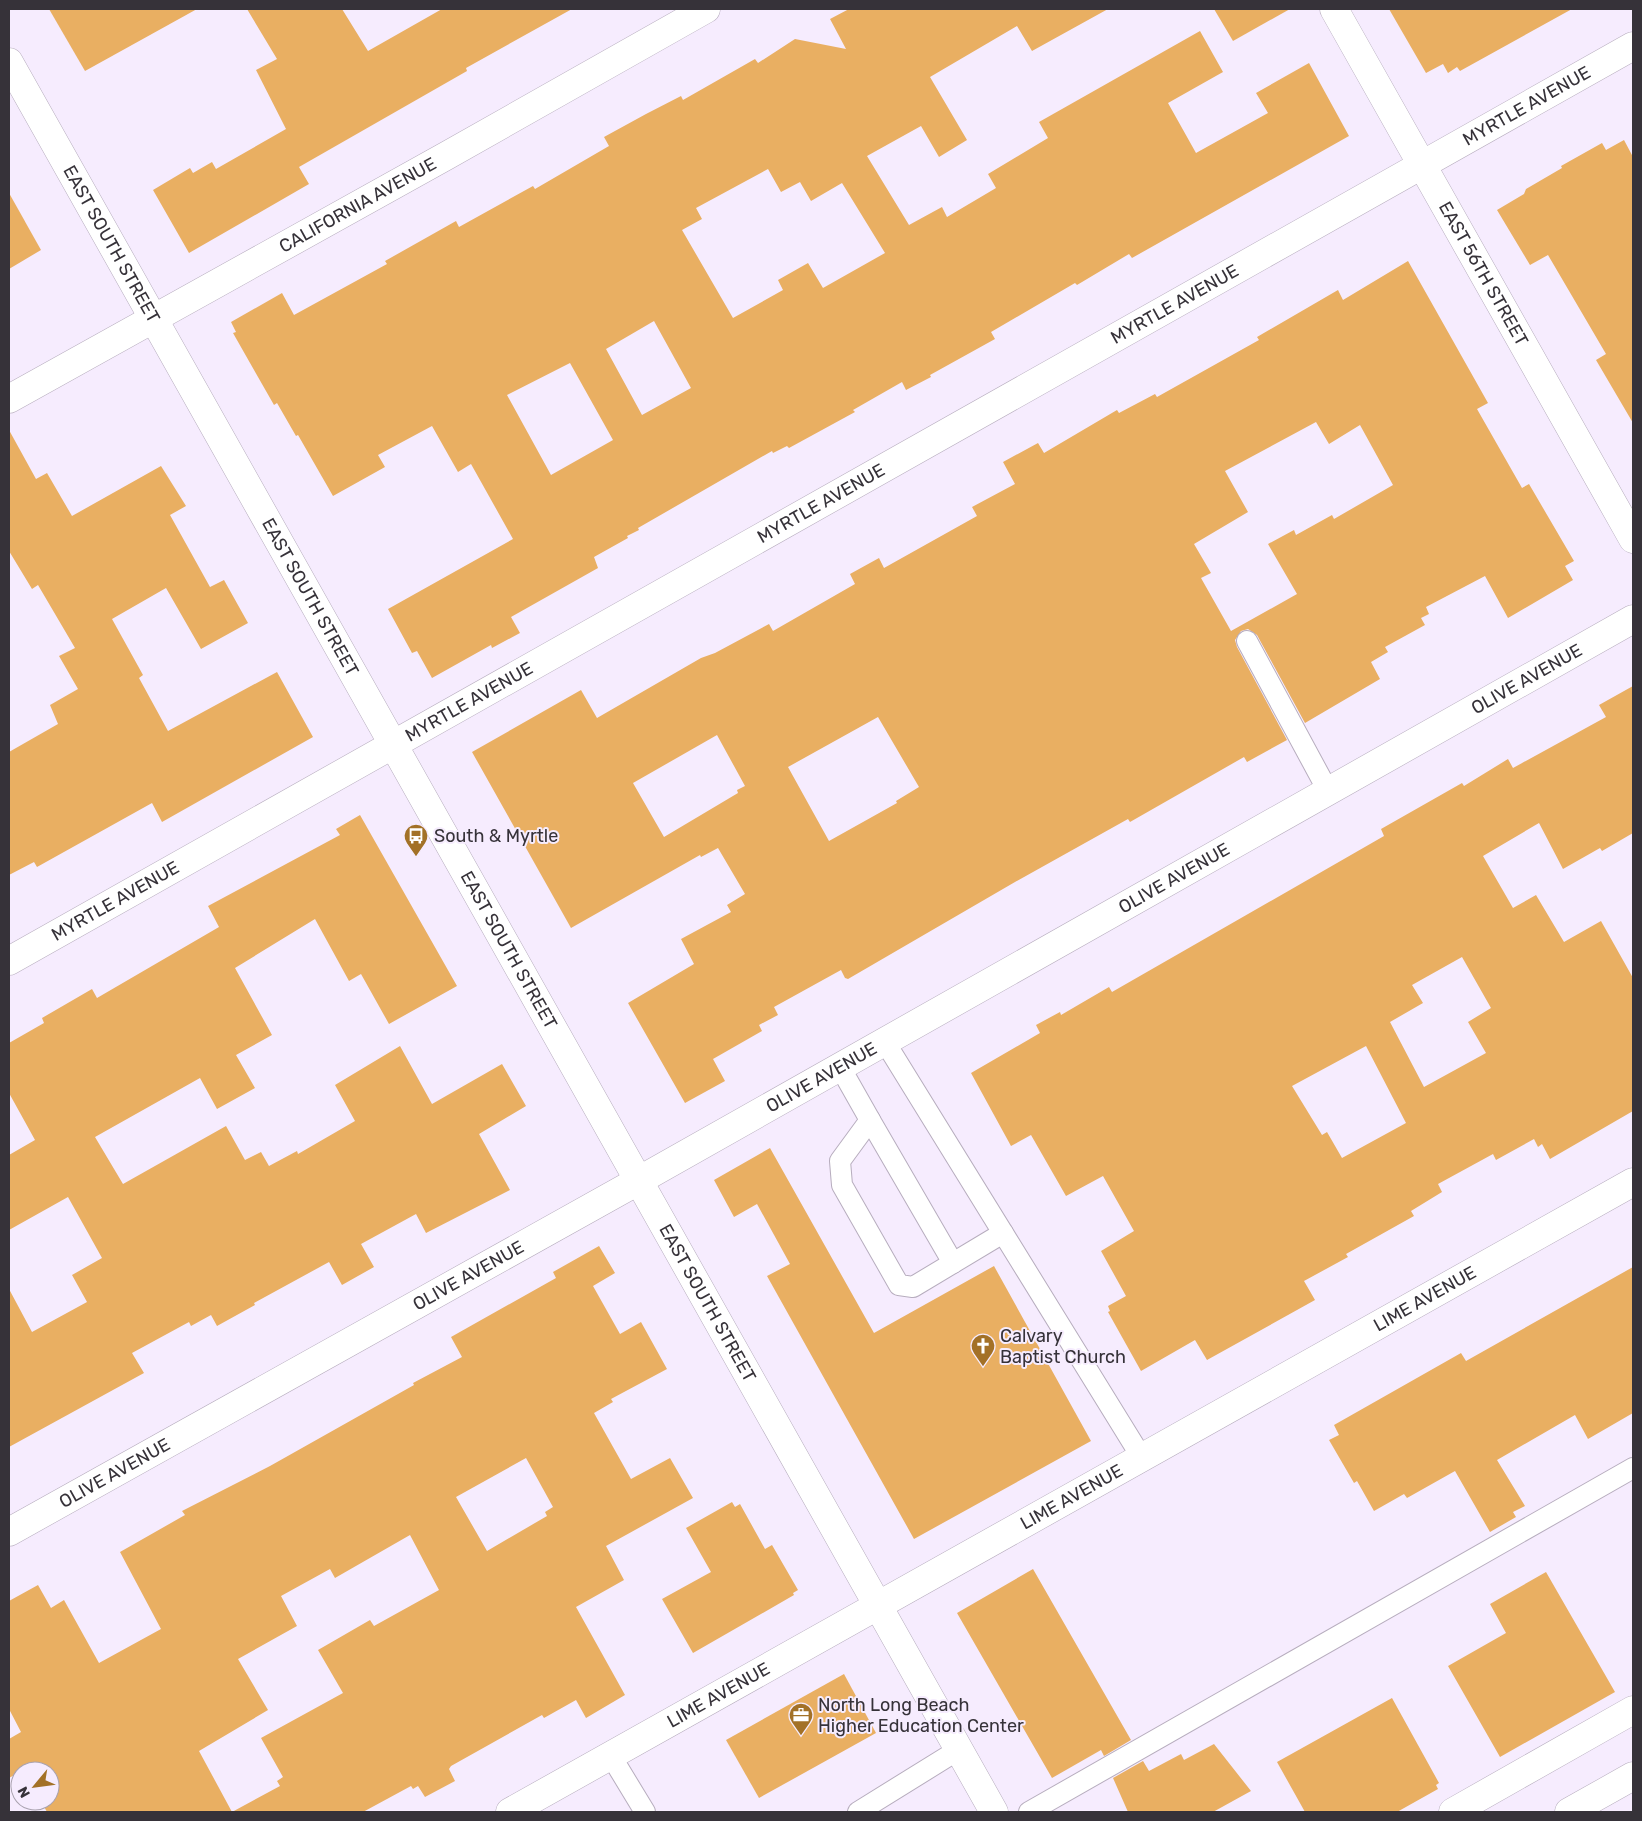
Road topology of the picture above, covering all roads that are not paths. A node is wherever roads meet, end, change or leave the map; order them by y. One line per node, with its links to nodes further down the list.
1 (706, 9): 6 (street, CALIFORNIA AVENUE)
2 (1334, 9): 5 (street, EAST 56TH STREET)
3 (1633, 46): 5 (street, MYRTLE AVENUE)
4 (9, 62): 6 (street, EAST SOUTH STREET)
5 (1422, 164): 8 (street, EAST 56TH STREET); 11 (street, MYRTLE AVENUE)
6 (152, 319): 7 (street, CALIFORNIA AVENUE); 11 (street, EAST SOUTH STREET)
7 (9, 399)
8 (1633, 539)
9 (1633, 619): 12 (street, OLIVE AVENUE)
10 (1247, 641): 12 (lane)
11 (394, 743): 13 (street, MYRTLE AVENUE); 17 (street, EAST SOUTH STREET)
12 (1328, 791): 14 (street, OLIVE AVENUE)
13 (9, 961)
14 (885, 1042): 15 (street, OLIVE AVENUE); 19 (lane)
15 (840, 1067): 16 (lane); 17 (street, OLIVE AVENUE)
16 (870, 1120): 20 (lane); 20 (lane)
17 (638, 1181): 23 (street, OLIVE AVENUE); 24 (street, EAST SOUTH STREET)
18 (1633, 1182): 21 (street, LIME AVENUE)
19 (1003, 1232): 20 (lane); 21 (lane)
20 (953, 1263)
21 (1142, 1458): 24 (street, LIME AVENUE)
22 (1633, 1468): 33 (lane)
23 (9, 1532)
24 (876, 1607): 26 (street, EAST SOUTH STREET); 27 (street, LIME AVENUE)
25 (1633, 1710): 34 (street)
26 (958, 1750): 31 (lane); 32 (street, EAST SOUTH STREET)
27 (611, 1756): 29 (street, LIME AVENUE); 30 (lane)
28 (1633, 1776): 35 (street)
29 (510, 1812)
30 (645, 1812)
31 (858, 1812)
32 (994, 1812)
33 (1029, 1812)
34 (1453, 1812)
35 (1569, 1812)

